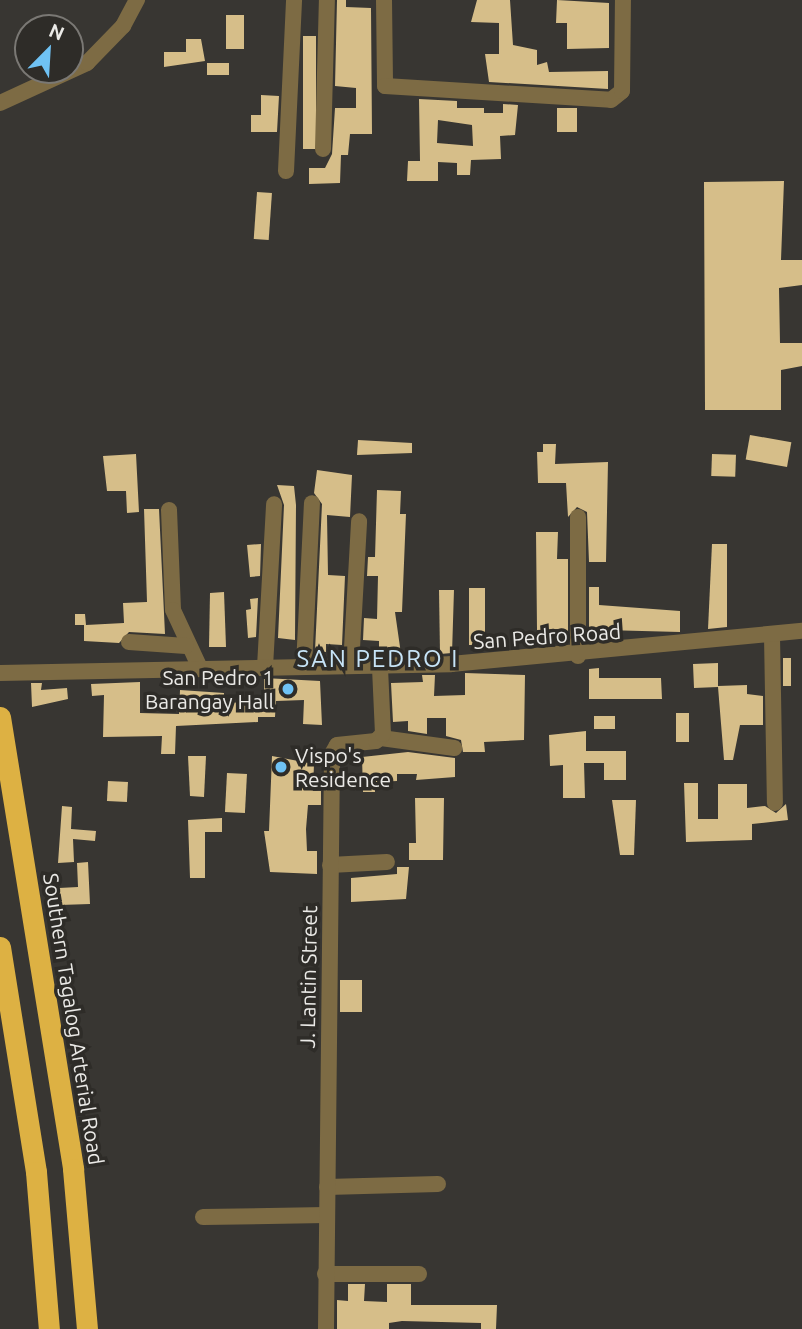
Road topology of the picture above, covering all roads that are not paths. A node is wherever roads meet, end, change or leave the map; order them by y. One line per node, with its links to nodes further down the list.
1 (137, 0): 6 (street)
2 (294, 0): 8 (street)
3 (327, 0): 7 (street)
4 (384, 0): 5 (street)
5 (623, 0)
6 (0, 103)
7 (323, 149)
8 (286, 172)
9 (313, 503): 20 (street)
10 (274, 504): 22 (street)
11 (169, 510): 17 (street)
12 (578, 517): 18 (street)
13 (359, 521): 21 (street)
14 (802, 631): 15 (street, San Pedro Road)
15 (772, 636): 18 (street, San Pedro Road); 28 (street)
16 (128, 642): 17 (street)
17 (186, 646): 19 (street)
18 (578, 656): 23 (street, San Pedro Road)
19 (199, 666): 22 (street, San Pedro Road); 24 (street, San Pedro Road)
20 (304, 666): 21 (street, San Pedro Road); 22 (street, San Pedro Road)
21 (351, 666): 23 (street, San Pedro Road)
22 (265, 667)
23 (380, 667): 26 (street)
24 (0, 673)
25 (0, 717): 39 (highway, Southern Tagalog Arterial Road)
26 (381, 738): 27 (street); 30 (street, J. Lantin Street)
27 (454, 748)
28 (775, 803)
29 (387, 862): 30 (street)
30 (330, 864): 33 (street, J. Lantin Street)
31 (0, 947): 38 (highway)
32 (438, 1184): 33 (street)
33 (327, 1187): 34 (street, J. Lantin Street)
34 (326, 1215): 35 (street); 36 (street, J. Lantin Street)
35 (203, 1217)
36 (326, 1274): 37 (street); 40 (street, J. Lantin Street)
37 (419, 1274)
38 (49, 1329)
39 (87, 1329)
40 (326, 1329)

